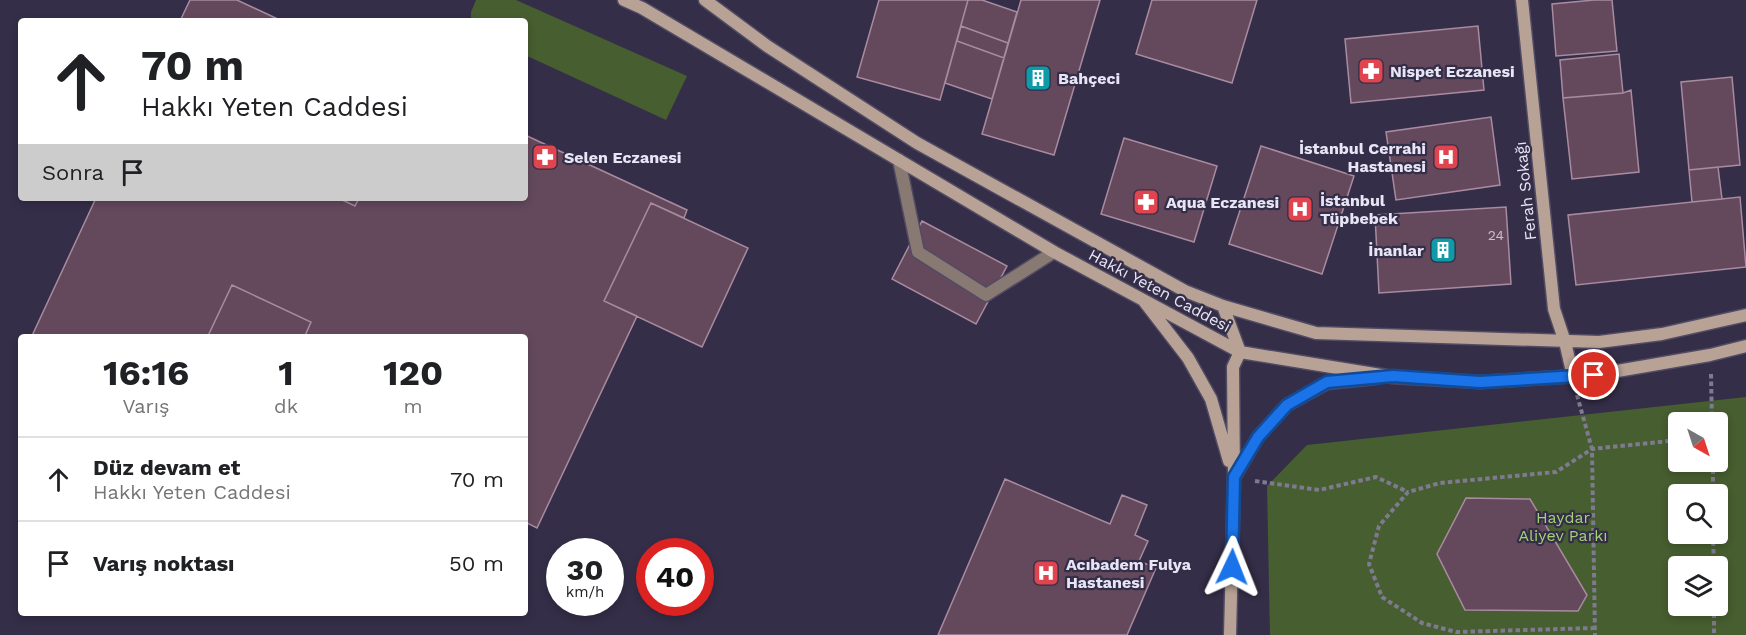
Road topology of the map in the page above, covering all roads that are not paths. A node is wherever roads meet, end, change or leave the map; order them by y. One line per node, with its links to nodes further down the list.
1 (624, 0): 4 (main road, Hakkı Yeten Caddesi)
2 (705, 0): 7 (main road, Hakkı Yeten Caddesi)
3 (1522, 0): 9 (main road, Ferah Sokağı)
4 (899, 160): 5 (main road, Hakkı Yeten Caddesi); 5 (lane)
5 (1054, 252): 6 (main road, Hakkı Yeten Caddesi)
6 (1141, 298): 11 (main road, Hakkı Yeten Caddesi); 14 (main road)
7 (1223, 306): 9 (main road, Hakkı Yeten Caddesi); 11 (main road)
8 (1746, 315): 9 (main road, Hakkı Yeten Caddesi)
9 (1565, 342): 13 (main road, Ferah Sokağı)
10 (1746, 346): 13 (main road, Hakkı Yeten Caddesi)
11 (1240, 352): 12 (main road, Hakkı Yeten Caddesi); 14 (main road)
12 (1393, 376): 13 (main road, Hakkı Yeten Caddesi); 14 (main road)
13 (1573, 376)
14 (1234, 477): 15 (main road)
15 (1230, 635)

